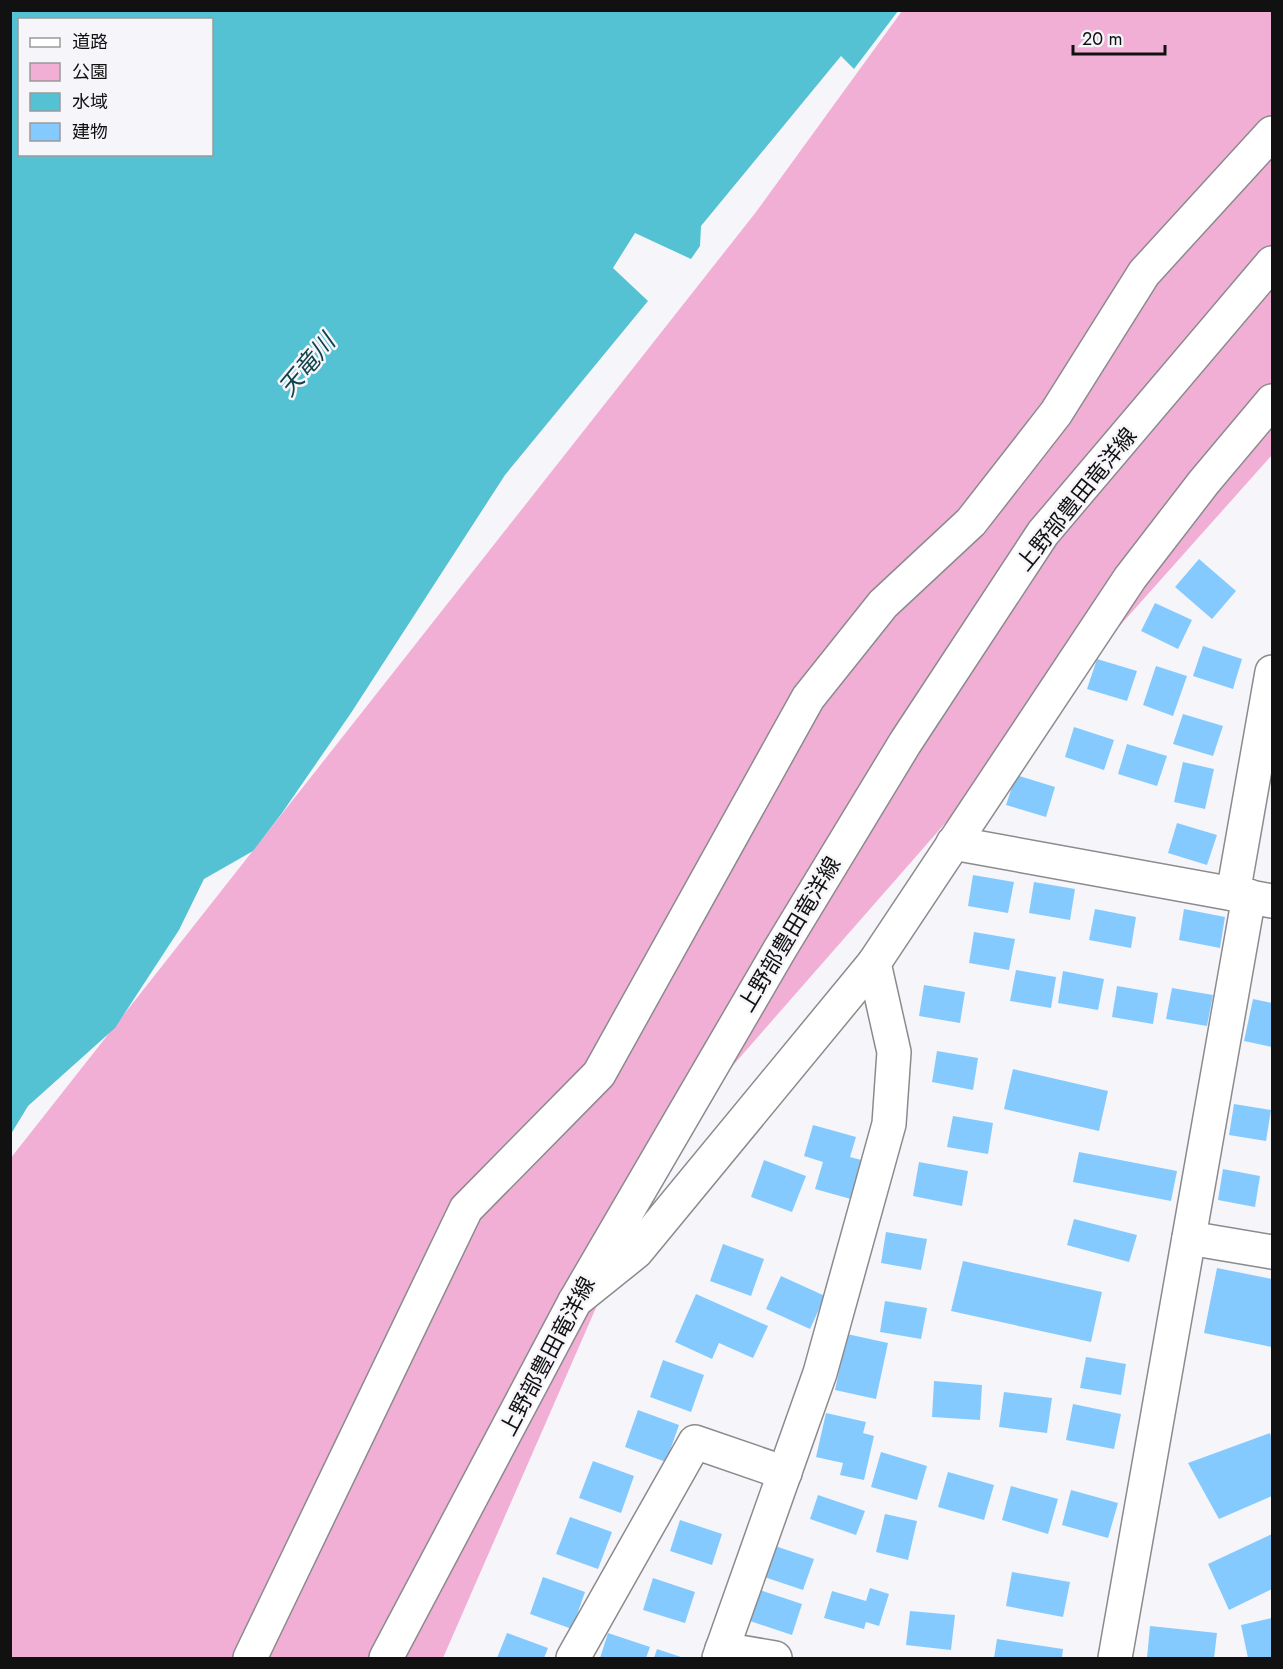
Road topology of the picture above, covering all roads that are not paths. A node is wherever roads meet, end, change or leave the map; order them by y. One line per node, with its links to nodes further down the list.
1 (1272, 133): 13 (street)
2 (1272, 263): 10 (street, 上野部豊田竜洋線)
3 (1272, 401): 5 (street)
4 (1272, 672): 6 (street)
5 (952, 843): 6 (street); 7 (street)
6 (1251, 897): 8 (street)
7 (874, 963): 10 (street); 11 (street)
8 (1189, 1238): 9 (street); 17 (street)
9 (1272, 1252)
10 (575, 1301): 14 (street, 上野部豊田竜洋線)
11 (785, 1473): 12 (street); 15 (street)
12 (721, 1654): 16 (street)
13 (250, 1659)
14 (386, 1659)
15 (573, 1659)
16 (775, 1659)
17 (1115, 1659)

